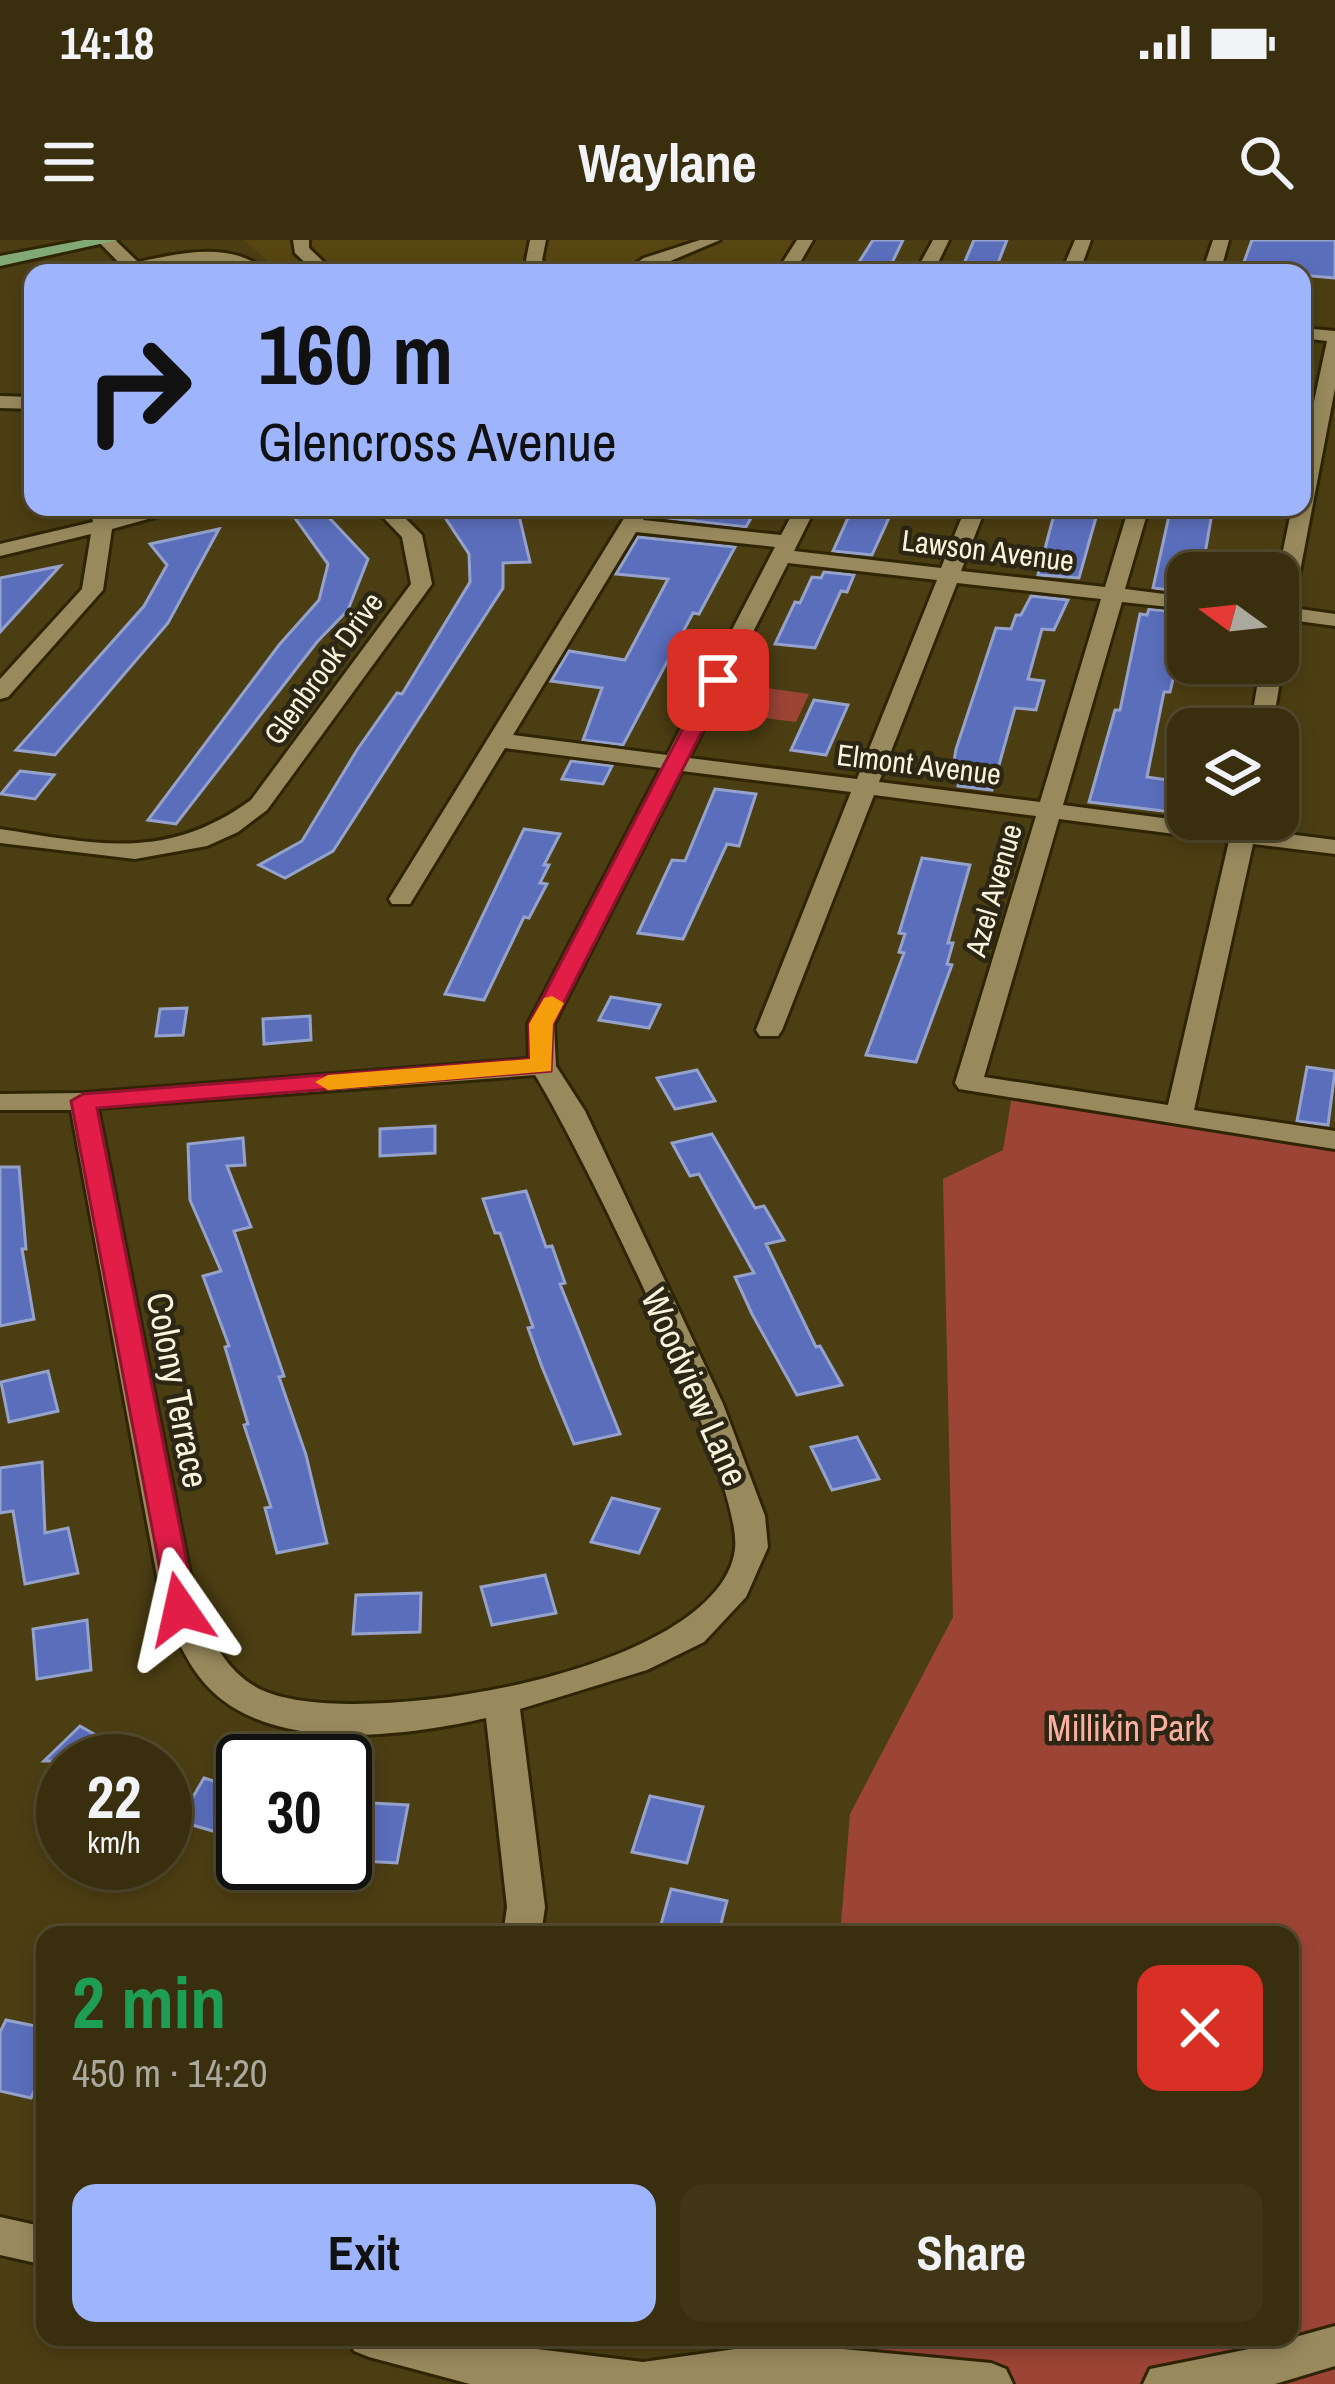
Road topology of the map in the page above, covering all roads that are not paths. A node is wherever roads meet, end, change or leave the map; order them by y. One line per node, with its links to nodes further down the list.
1 (108, 240): 4 (main road); 5 (street)
2 (301, 240): 8 (street)
3 (712, 240): 9 (street)
4 (0, 261)
5 (130, 264)
6 (168, 264): 7 (street)
7 (248, 264)
8 (317, 264)
9 (646, 264)
10 (1335, 339): 11 (street)
11 (1311, 461)
12 (102, 516): 20 (street); 27 (street)
13 (392, 516): 33 (street, Glenbrook Drive)
14 (635, 516): 19 (street, Lawson Avenue); 28 (street)
15 (802, 516): 19 (street)
16 (972, 516): 22 (street)
17 (1136, 516): 23 (street, Azel Avenue)
18 (1300, 516): 21 (street)
19 (785, 549): 22 (street, Lawson Avenue); 29 (street)
20 (0, 550)
21 (1293, 552)
22 (949, 575): 23 (street, Lawson Avenue); 30 (street)
23 (1111, 596): 24 (street, Lawson Avenue); 31 (street, Azel Avenue)
24 (1167, 601)
25 (1299, 619): 26 (street)
26 (1335, 620)
27 (0, 692)
28 (496, 740): 29 (street, Elmont Avenue); 37 (street)
29 (676, 762): 30 (street, Elmont Avenue); 39 (street)
30 (867, 787): 31 (street, Elmont Avenue); 38 (street)
31 (1047, 810): 32 (street, Elmont Avenue); 42 (street, Azel Avenue)
32 (1167, 820)
33 (0, 836)
34 (1299, 839): 36 (street, Elmont Avenue)
35 (1241, 840): 42 (street)
36 (1335, 847)
37 (400, 898)
38 (769, 1030)
39 (543, 1066): 40 (street); 44 (street, Woodview Lane)
40 (83, 1101): 41 (street); 44 (street, Colony Terrace)
41 (0, 1102)
42 (1179, 1116): 43 (street)
43 (1335, 1140)
44 (502, 1703): 45 (street)
45 (523, 1926)
46 (0, 2236): 47 (street)
47 (36, 2244)
48 (400, 2346): 50 (street)
49 (1335, 2346): 53 (street)
50 (451, 2361): 51 (street)
51 (649, 2383): 52 (street)
52 (992, 2384)
53 (1165, 2384)

